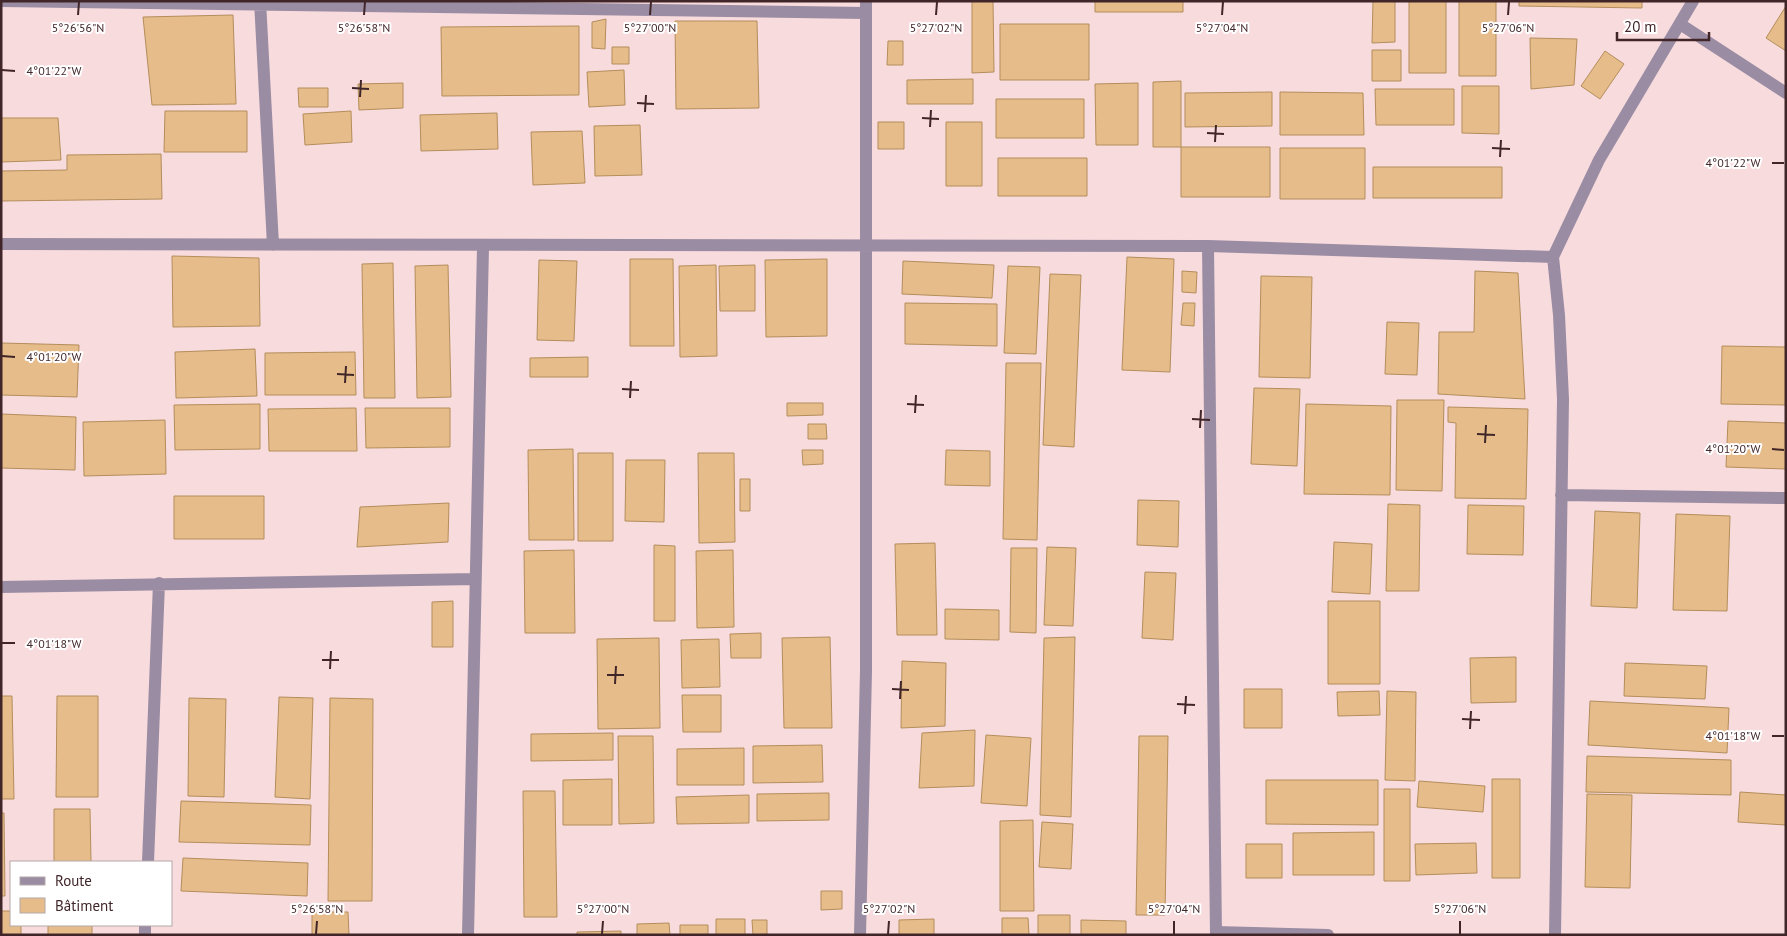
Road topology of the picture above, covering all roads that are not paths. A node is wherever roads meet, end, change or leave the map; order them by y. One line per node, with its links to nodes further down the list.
1 (1, 1): 3 (street)
2 (1693, 1): 5 (street)
3 (260, 3): 4 (street); 8 (street)
4 (866, 7): 10 (street)
5 (1680, 24): 6 (street); 12 (street)
6 (1786, 93)
7 (1, 244): 8 (street)
8 (273, 245): 9 (street)
9 (483, 246): 10 (street); 15 (street)
10 (865, 246): 11 (street); 21 (street)
11 (1208, 246): 12 (street); 19 (street)
12 (1553, 257): 13 (street)
13 (1561, 495): 14 (street); 23 (street)
14 (1786, 498)
15 (475, 579): 16 (street); 20 (street)
16 (159, 583): 17 (street); 18 (street)
17 (1, 587)
18 (148, 861)
19 (1216, 933): 22 (street)
20 (468, 935)
21 (860, 935)
22 (1328, 935)
23 (1555, 935)

